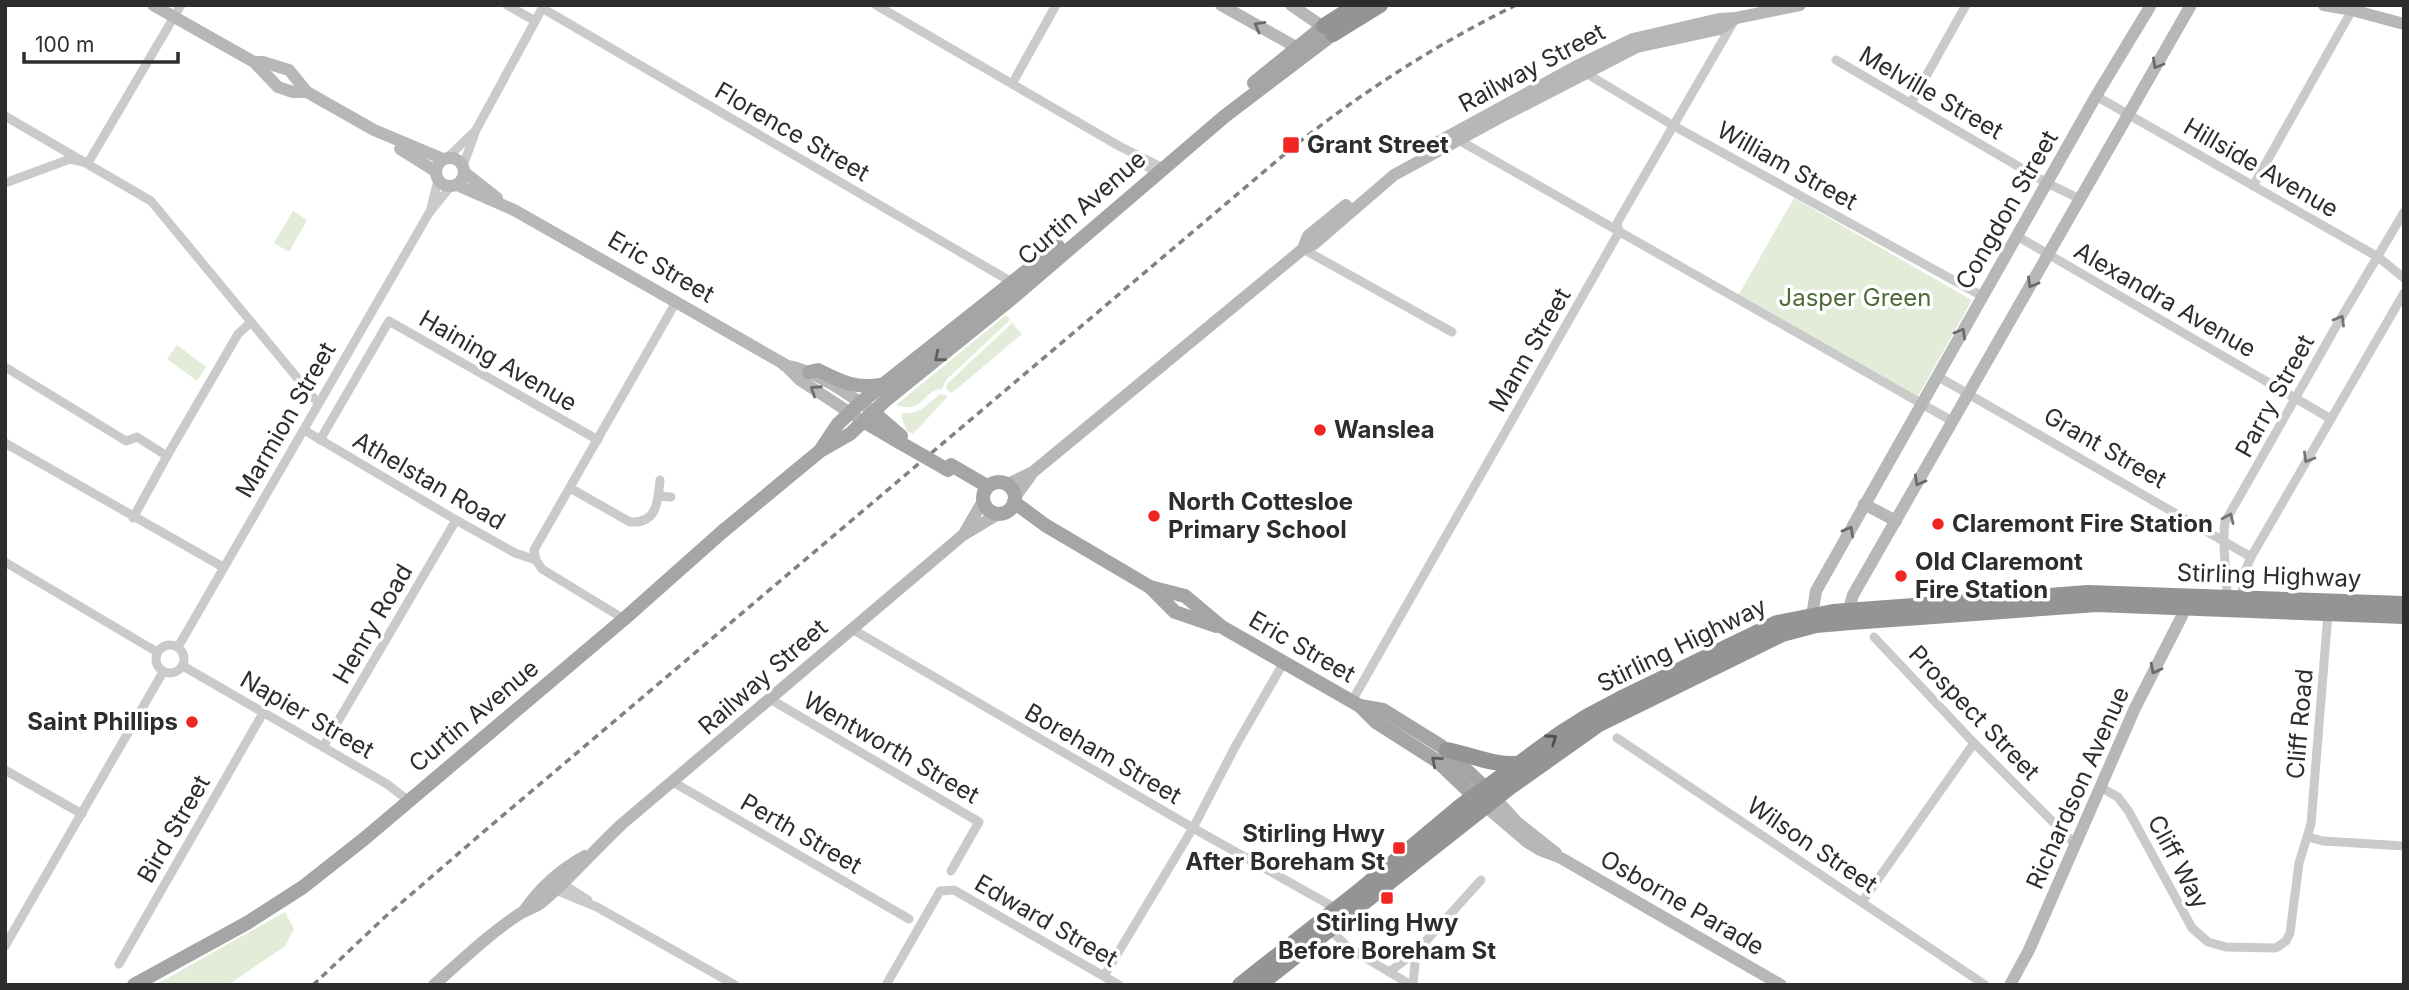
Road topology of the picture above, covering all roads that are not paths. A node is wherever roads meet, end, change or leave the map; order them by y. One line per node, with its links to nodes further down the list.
1 (153, 5): 17 (street)
2 (181, 5): 17 (street)
3 (507, 5): 19 (street)
4 (876, 5): 26 (street)
5 (1056, 5): 26 (street)
6 (1221, 5): 22 (street, one-way to 6)
7 (1291, 5): 21 (street)
8 (1357, 5): 21 (highway, Curtin Avenue)
9 (1380, 5): 21 (highway, Curtin Avenue)
10 (1801, 5): 18 (street, Railway Street)
11 (1966, 5): 29 (street)
12 (2151, 5): 28 (street, Congdon Street)
13 (2191, 5): 30 (street, one-way to 30)
14 (2325, 5): 16 (street)
15 (543, 7): 19 (street); 55 (street, Florence Street)
16 (2353, 9): 20 (street); 44 (street)
17 (174, 17): 24 (street); 37 (street)
18 (1736, 19): 25 (street, Railway Street); 32 (street, Mann Street)
19 (535, 21): 34 (street)
20 (2404, 24)
21 (1328, 30): 22 (main road, Curtin Avenue)
22 (1302, 51): 39 (main road, Curtin Avenue)
23 (1836, 60): 29 (street, Melville Street)
24 (254, 62): 27 (street); 27 (street)
25 (1580, 69): 32 (street, William Street); 35 (street, Railway Street)
26 (1012, 84): 39 (street)
27 (307, 92): 33 (street)
28 (2096, 96): 30 (street, Hillside Avenue); 42 (street, Congdon Street)
29 (1911, 103): 42 (street, Melville Street)
30 (2128, 115): 44 (street, Hillside Avenue); 45 (street)
31 (5, 116): 37 (street)
32 (1674, 126): 49 (street, Mann Street); 57 (street, William Street)
33 (374, 130): 36 (street); 40 (street)
34 (476, 130): 36 (street); 38 (street)
35 (1455, 138): 49 (street); 51 (street, Railway Street)
36 (445, 159): 38 (street); 40 (street)
37 (88, 163): 41 (street); 59 (street)
38 (464, 169): 43 (street); 46 (street, Eric Street)
39 (1157, 169): 55 (main road, Curtin Avenue)
40 (436, 175): 43 (street); 48 (street, Marmion Street)
41 (5, 183)
42 (2047, 183): 45 (street, Melville Street); 50 (street, Congdon Street)
43 (454, 185): 46 (street, Eric Street); 48 (street, Marmion Street)
44 (2253, 186): 53 (street, Hillside Avenue)
45 (2080, 199): 52 (street)
46 (514, 211): 58 (street, Eric Street)
47 (2404, 212): 53 (street, Parry Street)
48 (429, 213): 68 (street, Marmion Street)
49 (1619, 232): 69 (street); 112 (street, Mann Street)
50 (2017, 236): 52 (street, Alexandra Avenue); 57 (street, Congdon Street)
51 (1303, 249): 60 (street); 85 (street, Railway Street)
52 (2048, 254): 66 (street, one-way to 66); 67 (street, Alexandra Avenue)
53 (2378, 257): 54 (street, Hillside Avenue); 67 (street, Parry Street, one-way to 53)
54 (2404, 278)
55 (1018, 286): 65 (main road, Curtin Avenue); 71 (main road, Curtin Avenue, one-way to 71)
56 (2404, 293): 72 (street)
57 (1982, 296): 64 (street, Congdon Street, one-way to 57)
58 (676, 302): 61 (street, Eric Street); 76 (street)
59 (250, 323): 68 (street); 79 (street)
60 (1452, 332)
61 (784, 365): 63 (street, Eric Street); 70 (street, Eric Street, one-way to 61)
62 (5, 367): 79 (street)
63 (809, 372): 65 (main road); 70 (street, Eric Street)
64 (1937, 376): 66 (street, Grant Street); 69 (street, Congdon Street)
65 (883, 384): 70 (main road, Curtin Avenue)
66 (1969, 394): 73 (street); 91 (street, Grant Street)
67 (2296, 398): 72 (street, Alexandra Avenue); 91 (street, Parry Street, one-way to 67)
68 (318, 402): 74 (street, Marmion Street)
69 (1921, 404): 73 (street); 86 (street, Congdon Street)
70 (855, 407): 71 (street, Eric Street); 78 (main road, Curtin Avenue)
71 (868, 417): 78 (main road, Curtin Avenue); 82 (main road, Eric Street)
72 (2331, 419): 92 (street, one-way to 92)
73 (1952, 421): 89 (street, one-way to 89)
74 (304, 430): 75 (street, Athelstan Road); 95 (street, Marmion Street)
75 (320, 440): 76 (street, Haining Avenue); 88 (street, Athelstan Road)
76 (597, 440): 81 (street)
77 (5, 443): 87 (street)
78 (820, 451): 102 (main road, Curtin Avenue)
79 (167, 456): 87 (street)
80 (660, 480): 83 (street)
81 (570, 488): 83 (street); 93 (street)
82 (984, 493): 85 (main road, Eric Street); 85 (main road); 90 (street, Railway Street)
83 (659, 496): 84 (street)
84 (671, 497)
85 (1009, 501): 90 (street, Railway Street); 108 (main road, Eric Street)
86 (1864, 503): 89 (street); 103 (street, Congdon Street, one-way to 86)
87 (133, 518): 95 (street)
88 (456, 520): 93 (street, Athelstan Road); 116 (street, Henry Road)
89 (1896, 521): 100 (street)
90 (963, 535): 104 (street, Railway Street)
91 (2222, 540): 92 (street, Grant Street); 96 (street, Parry Street)
92 (2251, 557): 96 (street)
93 (536, 560): 102 (street, Athelstan Road)
94 (5, 562): 107 (street)
95 (223, 567): 106 (street, Marmion Street)
96 (2234, 603): 97 (highway, Stirling Highway); 98 (highway, Stirling Highway); 99 (highway, Stirling Highway); 100 (highway, Stirling Highway)
97 (2404, 604)
98 (2182, 608): 100 (highway, Stirling Highway); 121 (street, Richardson Avenue, one-way to 121)
99 (2328, 613): 101 (highway, Stirling Highway); 126 (street, Cliff Road)
100 (1851, 616): 103 (highway, Stirling Highway)
101 (2404, 616)
102 (624, 619): 123 (main road, Curtin Avenue)
103 (1815, 620): 118 (highway, Stirling Highway, one-way to 103); 122 (highway, Stirling Highway)
104 (852, 629): 111 (street, Railway Street); 125 (street, Boreham Street)
105 (1874, 637): 115 (street, Prospect Street)
106 (178, 647): 107 (street); 109 (street)
107 (158, 652): 110 (street)
108 (1284, 662): 112 (main road, Eric Street); 125 (street)
109 (183, 666): 110 (street); 113 (street, Napier Street)
110 (163, 672): 124 (street)
111 (770, 699): 120 (street, Railway Street); 129 (street, Wentworth Street)
112 (1356, 703): 117 (main road, Eric Street); 122 (main road, Eric Street, one-way to 112)
113 (263, 713): 116 (street, Napier Street); 138 (street, Bird Street)
114 (1617, 737): 132 (street, Wilson Street)
115 (1974, 743): 127 (street, Prospect Street); 132 (street)
116 (324, 747): 123 (street, Napier Street)
117 (1447, 750): 118 (highway); 122 (main road, Eric Street)
118 (1517, 764): 122 (highway, Stirling Highway)
119 (5, 770): 124 (street)
120 (673, 782): 131 (street, Railway Street); 134 (street, Perth Street)
121 (2100, 787): 126 (street, Cliff Way); 127 (street, Richardson Avenue)
122 (1485, 798): 133 (highway, Stirling Highway); 135 (highway, Stirling Highway); 149 (street, Osborne Parade)
123 (409, 801): 141 (main road, Curtin Avenue)
124 (82, 814): 136 (street)
125 (1193, 828): 133 (street, Boreham Street); 140 (street)
126 (2308, 837): 128 (street)
127 (2075, 844): 151 (street, Richardson Avenue)
128 (2404, 846)
129 (951, 871)
130 (1481, 880): 137 (street)
131 (554, 884): 142 (street, Railway Street); 143 (street)
132 (1861, 902): 150 (street, Wilson Street)
133 (1332, 906): 135 (highway, Stirling Highway)
134 (909, 919)
135 (1326, 925): 139 (street); 146 (highway, Stirling Highway); 147 (highway, Stirling Highway)
136 (5, 946)
137 (1416, 952): 139 (street); 148 (street)
138 (119, 964)
139 (1389, 972): 148 (street)
140 (1104, 976): 144 (street, Edward Street); 145 (street, Edward Street)
141 (134, 985)
142 (434, 985)
143 (736, 985)
144 (886, 985)
145 (1119, 985)
146 (1240, 985)
147 (1259, 985)
148 (1412, 985)
149 (1781, 985)
150 (1985, 985)
151 (2010, 985)

